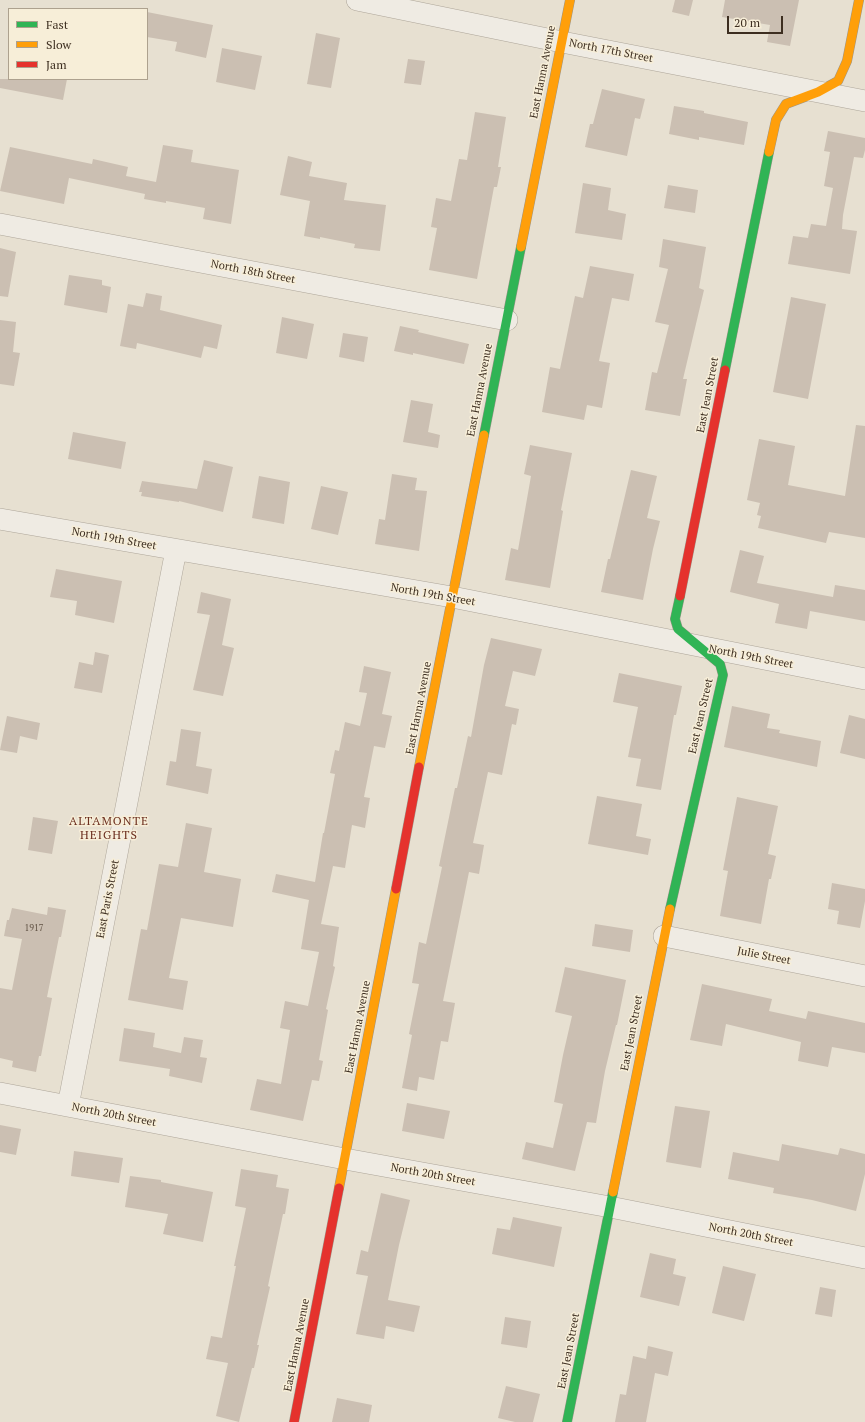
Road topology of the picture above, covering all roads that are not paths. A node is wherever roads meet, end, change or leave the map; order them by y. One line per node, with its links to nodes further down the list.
1 (357, 0): 4 (street, North 17th Street)
2 (570, 0): 4 (street, East Hanna Avenue)
3 (858, 0): 5 (street, East Jean Street)
4 (562, 42): 5 (street, North 17th Street); 8 (street, East Hanna Avenue)
5 (818, 92): 6 (street, North 17th Street); 12 (street, East Jean Street)
6 (865, 100)
7 (0, 224): 8 (street, North 18th Street)
8 (506, 320): 11 (street, East Hanna Avenue)
9 (0, 519): 10 (street, North 19th Street)
10 (176, 550): 11 (street, North 19th Street); 17 (street, East Paris Street)
11 (452, 598): 12 (street, North 19th Street); 18 (street, East Hanna Avenue)
12 (700, 647): 13 (street, North 19th Street); 14 (street, East Jean Street)
13 (865, 679)
14 (664, 936): 15 (street, Julie Street); 19 (street, East Jean Street)
15 (865, 976)
16 (0, 1092): 17 (street, North 20th Street)
17 (68, 1106): 18 (street, North 20th Street)
18 (345, 1159): 19 (street, North 20th Street); 21 (street, East Hanna Avenue)
19 (610, 1207): 20 (street, North 20th Street); 22 (street, East Jean Street)
20 (865, 1258)
21 (294, 1422)
22 (567, 1422)

